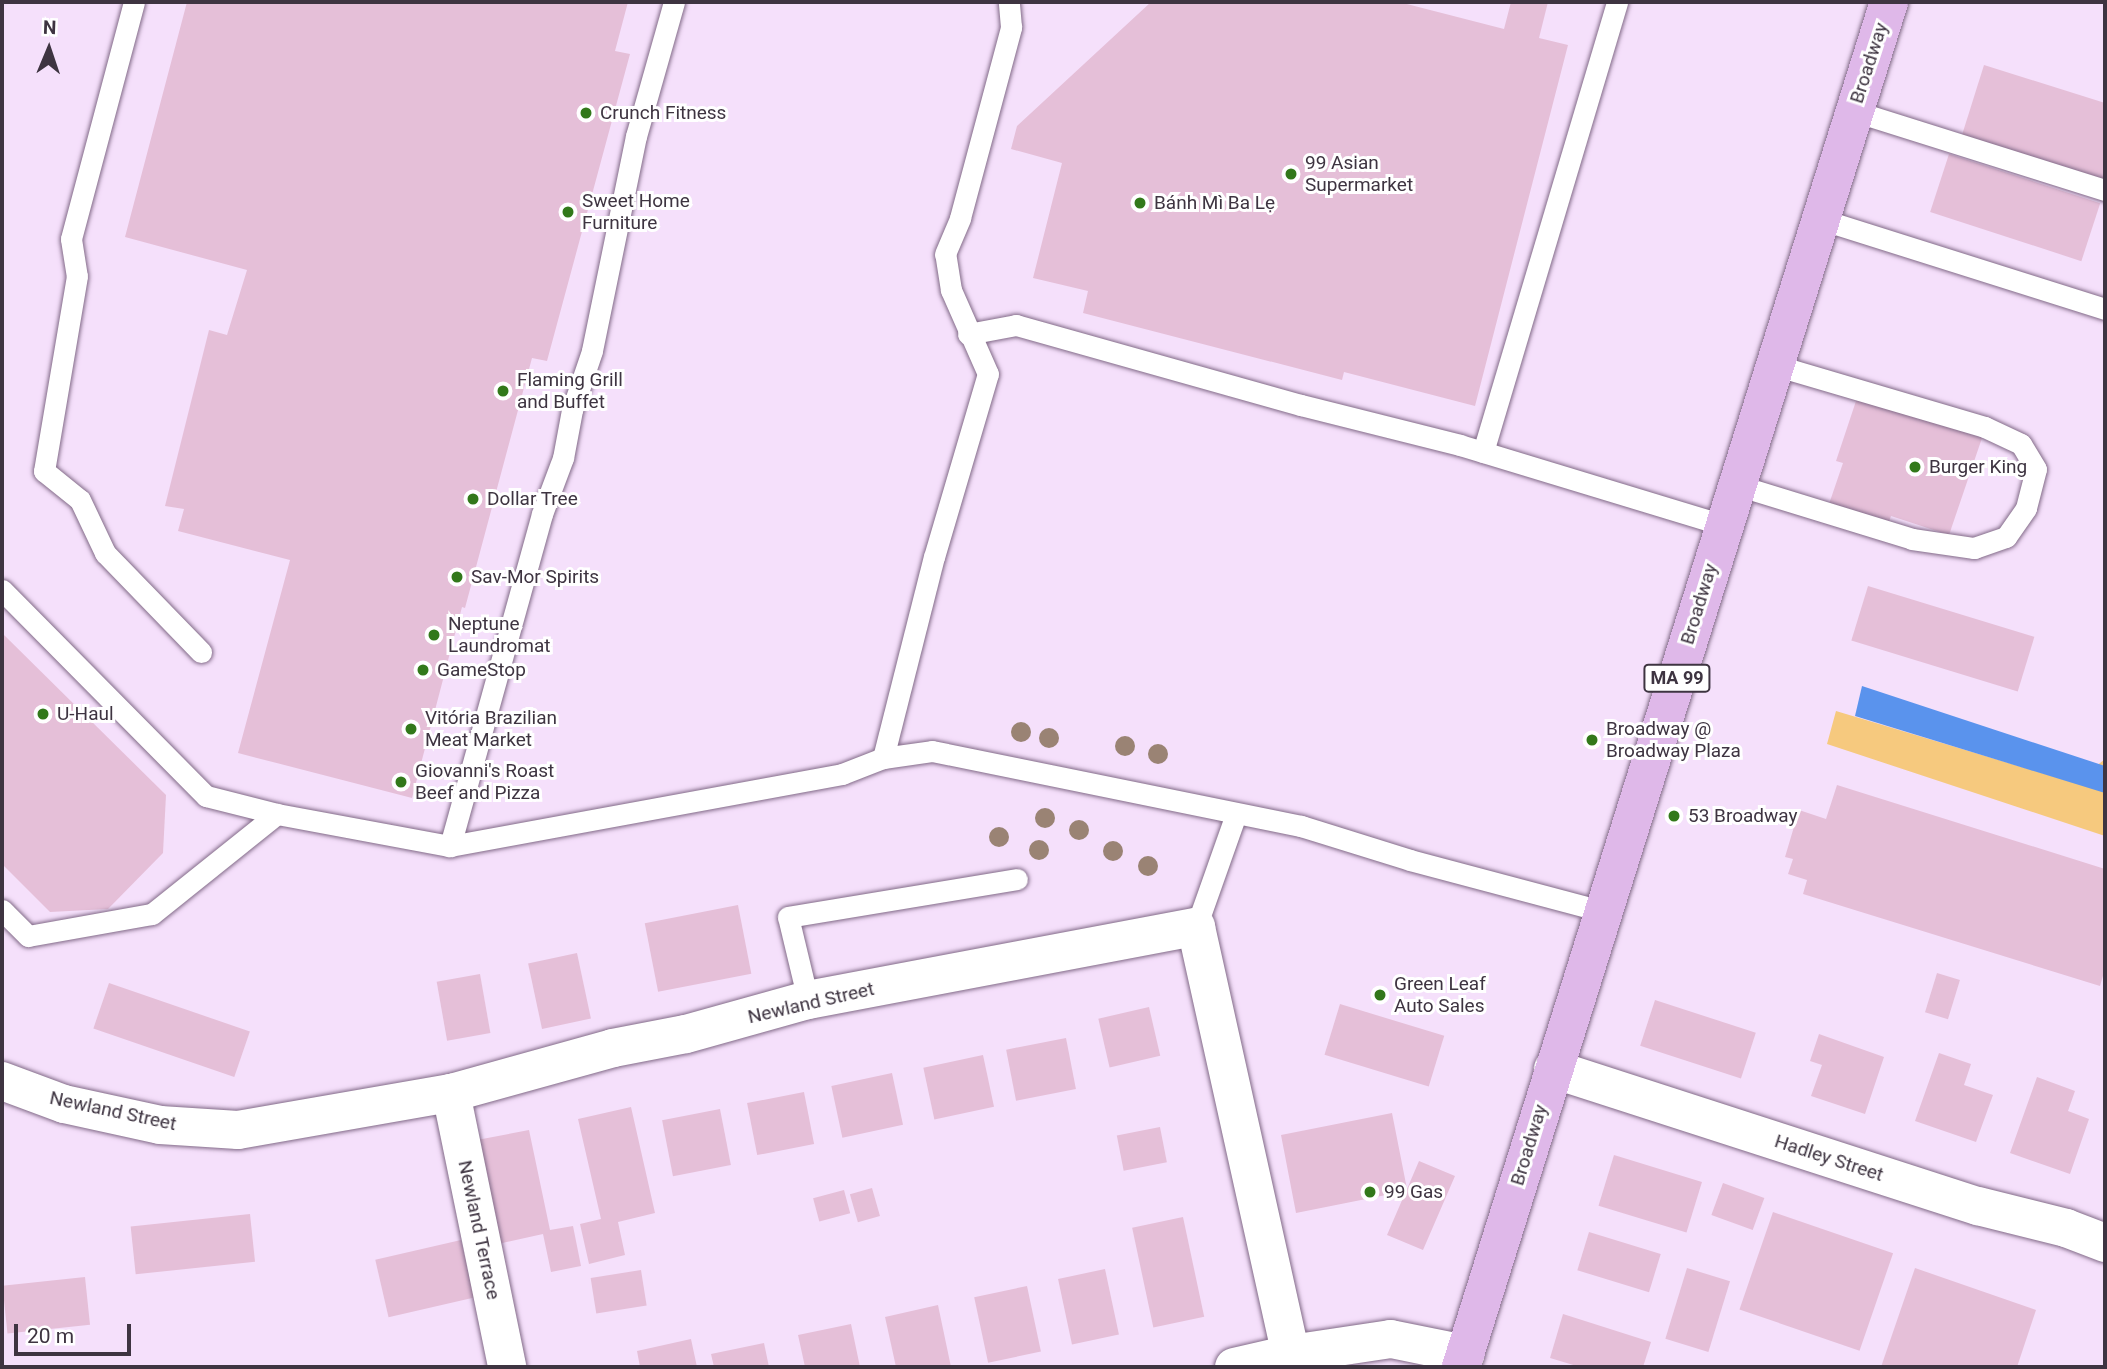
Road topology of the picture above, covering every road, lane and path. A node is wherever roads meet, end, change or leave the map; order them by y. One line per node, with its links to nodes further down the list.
1 (134, 2): 16 (lane)
2 (674, 2): 20 (lane)
3 (1009, 2): 10 (lane)
4 (1617, 2): 12 (lane)
5 (1889, 2): 6 (main road, Broadway / MA 99)
6 (1854, 111): 7 (lane); 8 (main road, Broadway / MA 99)
7 (2105, 190)
8 (1820, 219): 9 (lane); 11 (main road, Broadway / MA 99)
9 (2105, 309)
10 (968, 334): 12 (lane); 17 (lane)
11 (1775, 365): 13 (main road, Broadway / MA 99); 13 (lane)
12 (1483, 452): 14 (lane)
13 (1737, 485): 14 (main road, Broadway / MA 99)
14 (1723, 525): 23 (main road, Broadway / MA 99)
15 (2, 590): 18 (lane)
16 (201, 652)
17 (883, 758): 19 (lane); 20 (lane)
18 (277, 814): 20 (lane); 22 (lane)
19 (1236, 814): 23 (lane); 24 (lane)
20 (450, 846)
21 (1017, 879): 25 (lane)
22 (2, 910)
23 (1602, 911): 26 (main road, Broadway / MA 99)
24 (1196, 927): 25 (street, Newland Street); 30 (street)
25 (808, 1000): 28 (street, Newland Street)
26 (1553, 1069): 29 (street, Hadley Street); 31 (main road, Broadway / MA 99)
27 (2, 1081): 28 (street, Newland Street)
28 (451, 1093): 32 (street, Newland Terrace)
29 (2105, 1243)
30 (1291, 1354): 31 (street); 33 (street)
31 (1463, 1361)
32 (507, 1367)
33 (1234, 1367)

